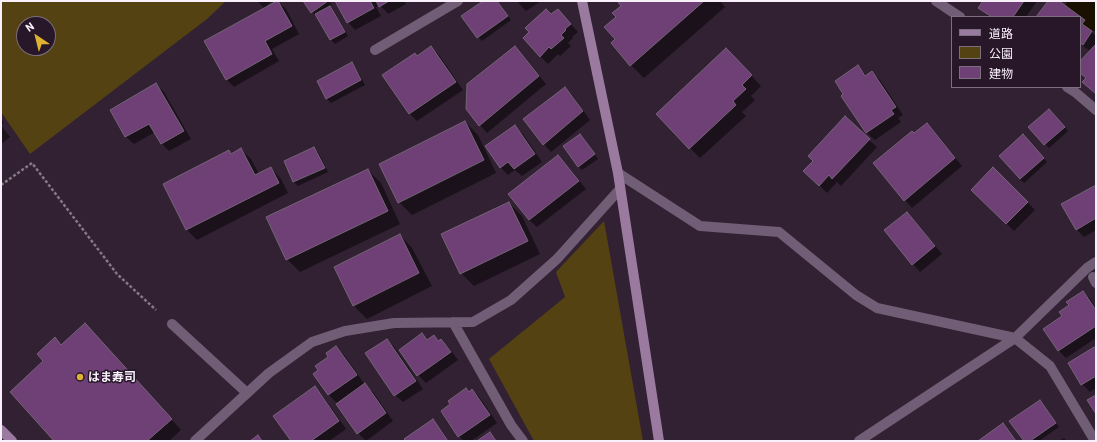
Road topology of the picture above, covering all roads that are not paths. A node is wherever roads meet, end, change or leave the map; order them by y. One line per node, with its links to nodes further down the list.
1 (458, 1): 5 (street)
2 (582, 1): 8 (street)
3 (936, 1): 4 (street)
4 (958, 16)
5 (376, 50)
6 (1069, 88): 7 (street)
7 (1096, 110)
8 (618, 173): 9 (street); 13 (street)
9 (620, 189): 11 (street); 19 (street)
10 (1096, 262): 13 (street)
11 (453, 322): 14 (street); 18 (street)
12 (172, 324): 14 (street)
13 (1016, 338): 20 (street); 21 (street)
14 (247, 394): 17 (street)
15 (1, 430): 16 (street)
16 (12, 441)
17 (195, 441)
18 (523, 441)
19 (659, 441)
20 (859, 441)
21 (1095, 441)

